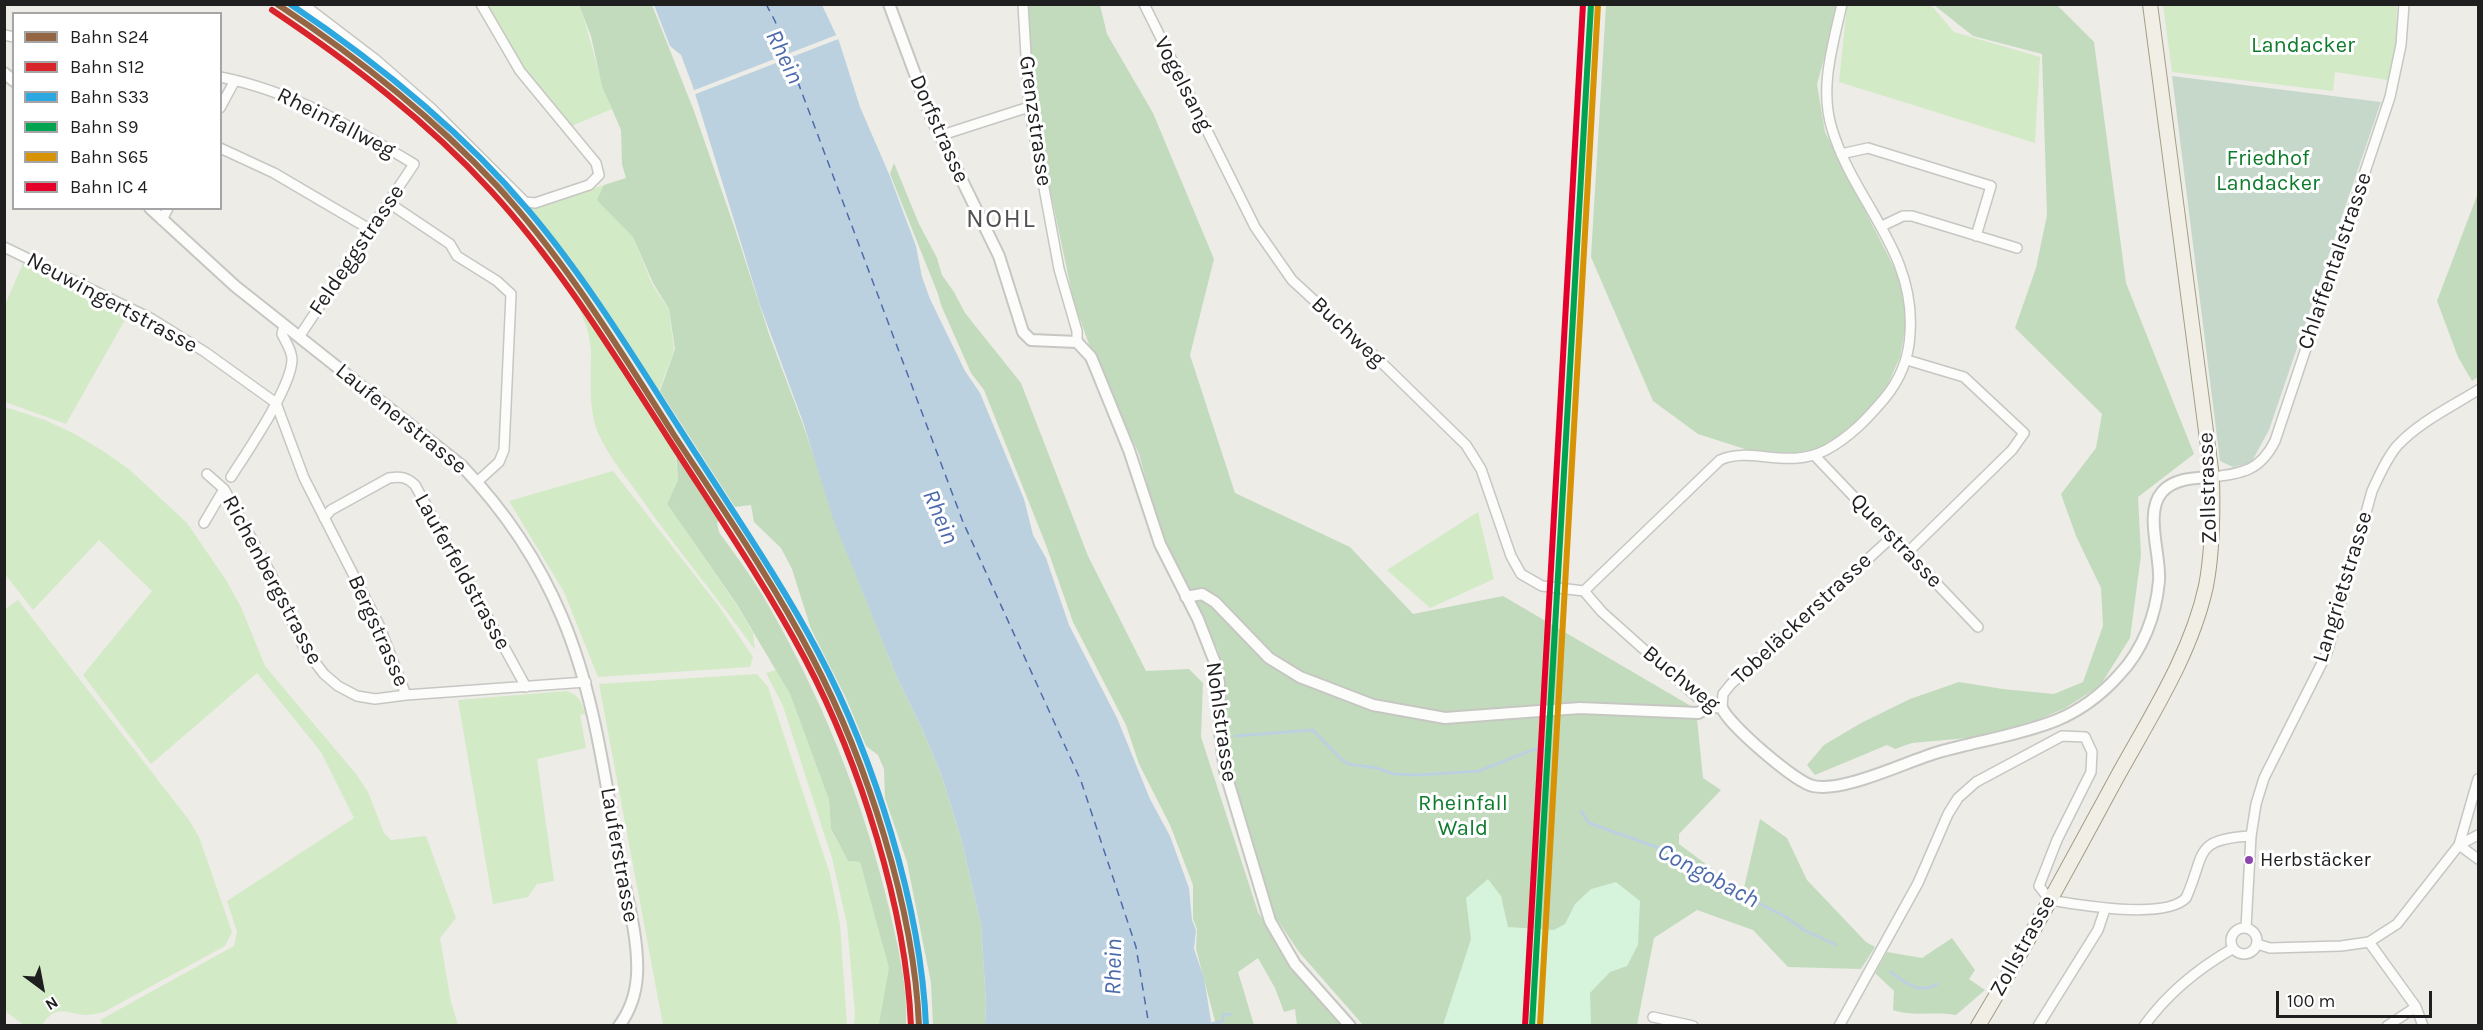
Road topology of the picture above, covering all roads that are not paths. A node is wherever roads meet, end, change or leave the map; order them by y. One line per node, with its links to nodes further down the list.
1 (303, 4): 2 (street)
2 (481, 4)
3 (890, 4): 13 (street, Dorfstrasse)
4 (1023, 4): 12 (street, Grenzstrasse)
5 (1144, 4): 16 (street, Vogelsang)
6 (1842, 4): 15 (street)
7 (2150, 4): 36 (main road, Zollstrasse)
8 (2404, 4): 36 (street, Chlaffentalstrasse)
9 (222, 77): 10 (street, Rheinfallweg)
10 (235, 80): 11 (street); 17 (street, Rheinfallweg)
11 (222, 104)
12 (1029, 107): 13 (street); 29 (street, Grenzstrasse)
13 (939, 136): 29 (street, Dorfstrasse)
14 (222, 149): 23 (street)
15 (1841, 154): 22 (street); 24 (street)
16 (1223, 163): 43 (street, Buchweg)
17 (414, 164): 18 (street, Feldeggstrasse)
18 (388, 203): 23 (street, Feldeggstrasse); 37 (street)
19 (152, 210): 21 (street, Laufenerstrasse)
20 (167, 210): 21 (street)
21 (162, 220): 27 (street, Laufenerstrasse)
22 (1882, 226): 24 (street); 30 (street)
23 (370, 230): 28 (street, Feldeggstrasse)
24 (1976, 236): 26 (street)
25 (4, 247): 32 (street, Neuwingertstrasse)
26 (2017, 248)
27 (284, 325): 28 (street, Laufenerstrasse); 32 (street)
28 (299, 337): 37 (street, Laufenerstrasse)
29 (1077, 342): 44 (street, Nohlstrasse)
30 (1907, 360): 33 (street); 42 (street)
31 (2478, 390): 52 (street, Langrietstrasse)
32 (276, 403): 35 (street); 39 (street, Bergstrasse)
33 (1815, 456): 41 (street, Querstrasse); 43 (street)
34 (207, 474): 38 (street, Richenbergstrasse)
35 (231, 477)
36 (2212, 477): 49 (street, Buchweg); 55 (main road, Zollstrasse)
37 (477, 482): 46 (street, Laufenerstrasse)
38 (224, 489): 40 (street); 48 (street, Richenbergstrasse)
39 (324, 518): 47 (street, Lauferfeldstrasse); 48 (street, Bergstrasse)
40 (204, 523)
41 (1892, 537): 42 (street, Querstrasse); 49 (street, Tobeläckerstrasse)
42 (1908, 553): 45 (street, Querstrasse)
43 (1584, 591): 49 (street, Buchweg)
44 (1186, 597): 49 (street); 64 (street, Nohlstrasse)
45 (1978, 627)
46 (586, 682): 47 (street, Bergstrasse); 63 (street, Lauferstrasse)
47 (526, 687): 48 (street, Bergstrasse)
48 (406, 695)
49 (1716, 707)
50 (2478, 779): 53 (street)
51 (2478, 835): 53 (street)
52 (2251, 836): 56 (street); 57 (street, Langrietstrasse)
53 (2459, 845): 54 (street); 58 (street)
54 (2478, 859)
55 (2050, 900): 56 (street); 66 (street); 67 (main road, Zollstrasse)
56 (2105, 909): 68 (street)
57 (2246, 928): 59 (street); 60 (street)
58 (2369, 942): 59 (street); 61 (street)
59 (2257, 944): 60 (street)
60 (2232, 949): 69 (street)
61 (2416, 1007): 70 (street); 71 (street)
62 (1653, 1017): 65 (street)
63 (619, 1026)
64 (1350, 1026)
65 (1694, 1026)
66 (1839, 1026)
67 (1978, 1026)
68 (2038, 1026)
69 (2144, 1026)
70 (2387, 1026)
71 (2423, 1026)

